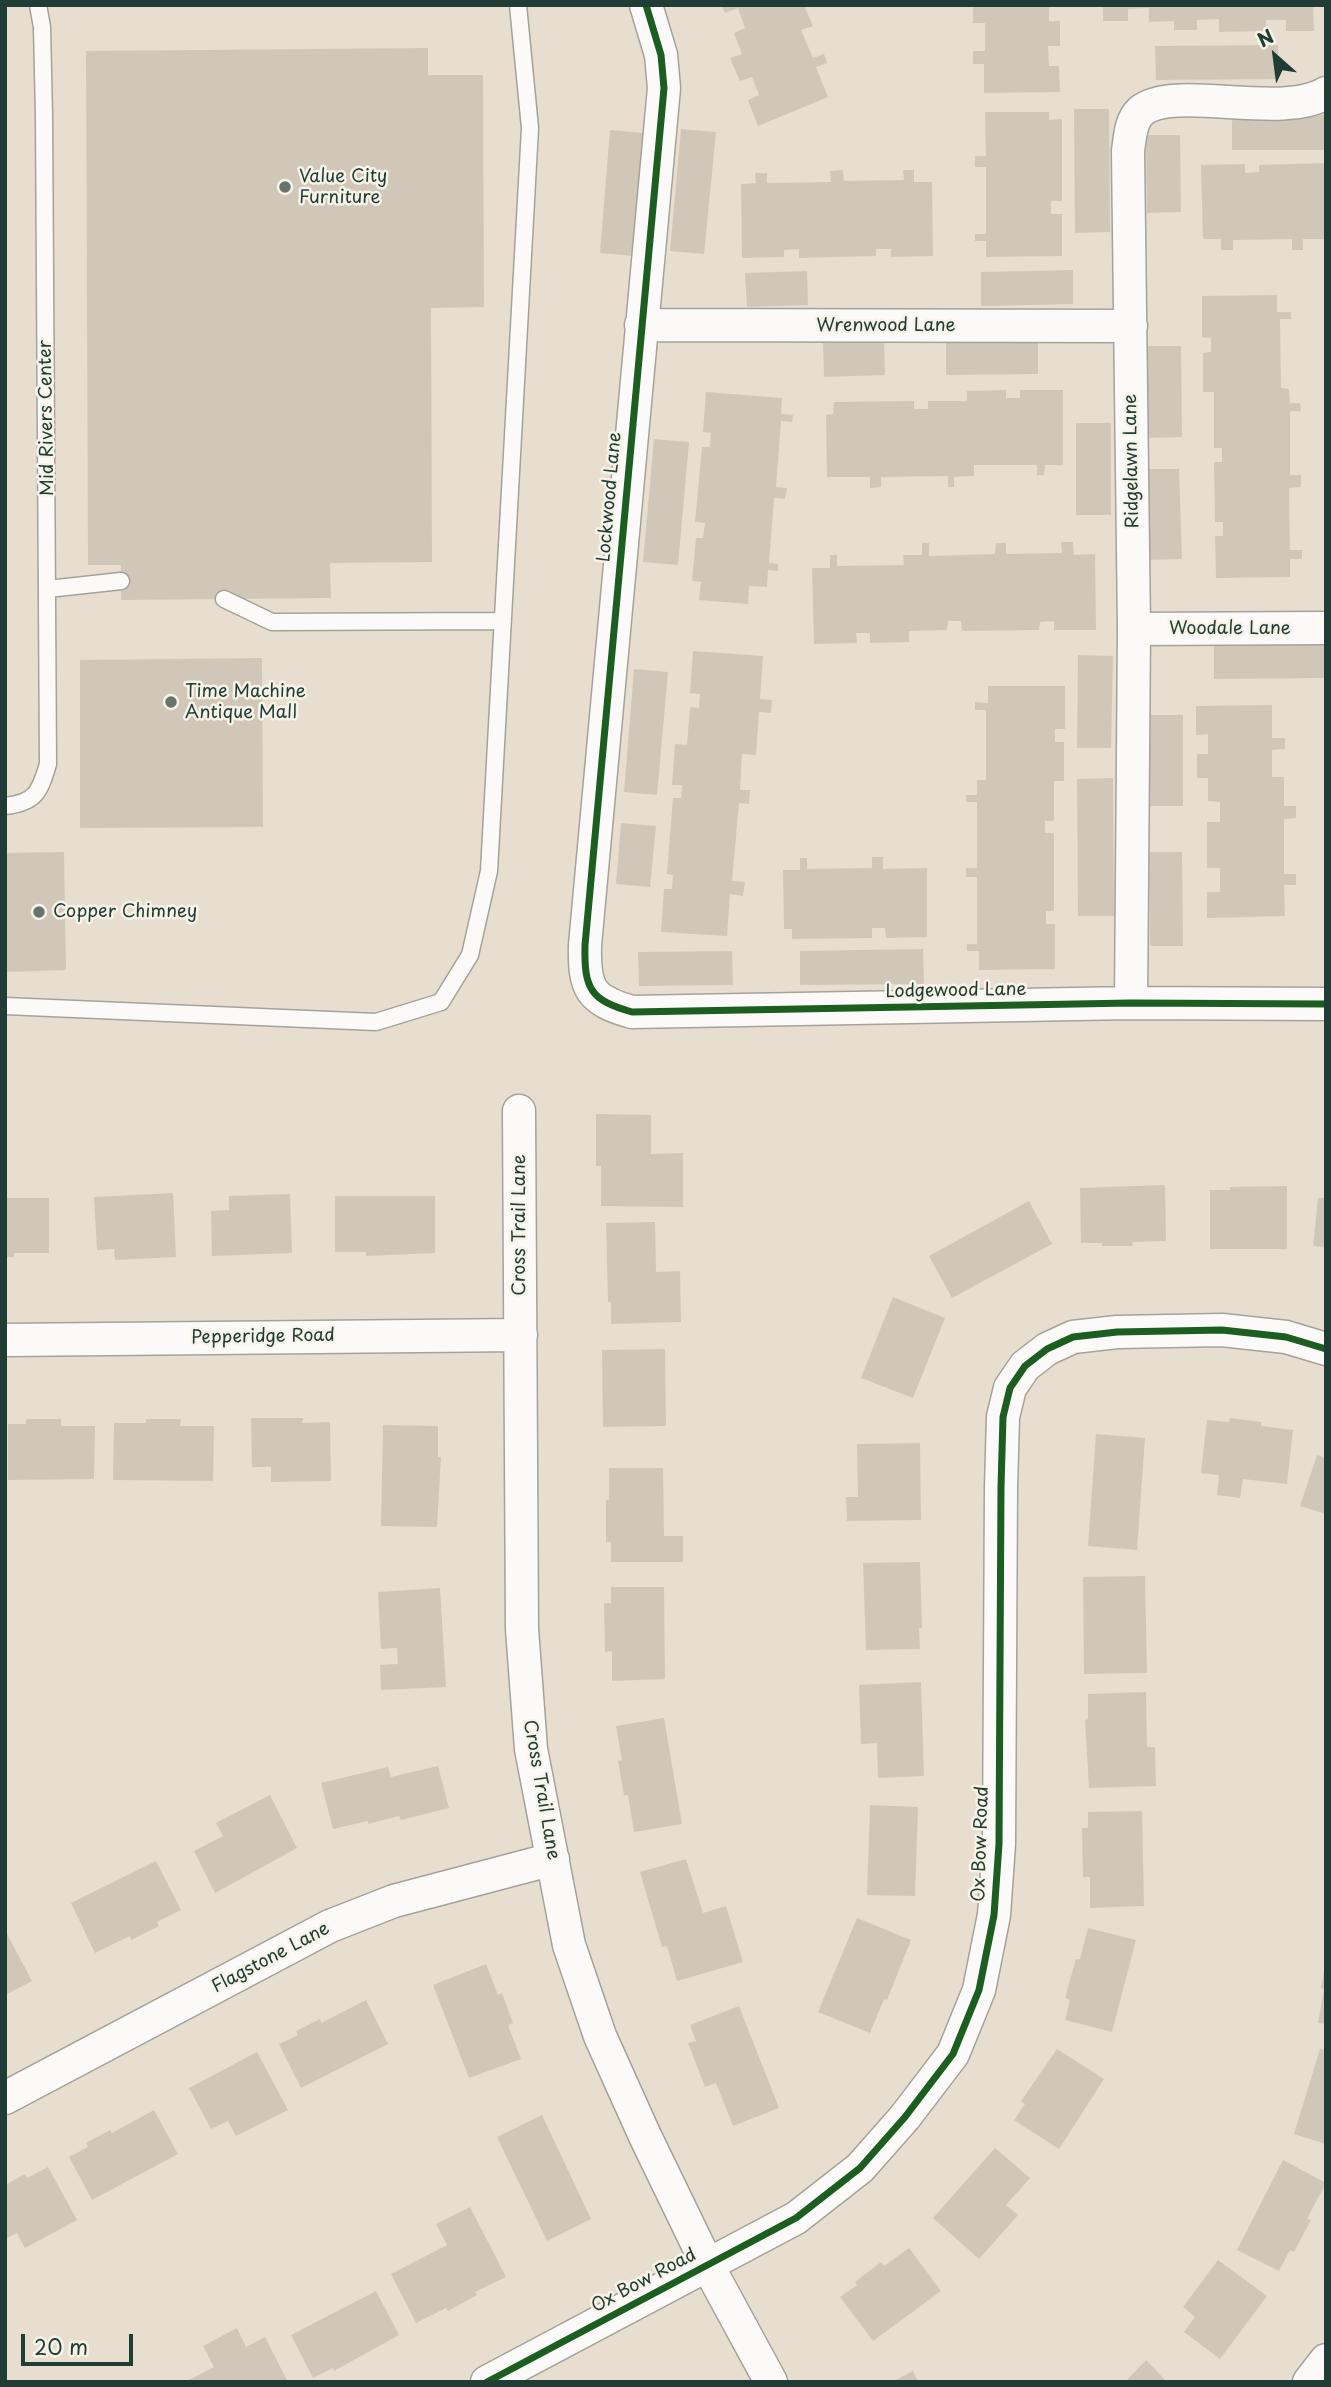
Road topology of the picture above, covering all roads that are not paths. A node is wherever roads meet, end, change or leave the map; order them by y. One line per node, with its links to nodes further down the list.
1 (38, 5): 8 (lane, Mid Rivers Center)
2 (518, 5): 10 (lane)
3 (646, 5): 5 (street, Lockwood Lane)
4 (1326, 93): 6 (street, Ridgelawn Lane)
5 (641, 325): 6 (street, Wrenwood Lane); 14 (street, Lockwood Lane)
6 (1131, 327): 12 (street, Ridgelawn Lane)
7 (121, 581): 8 (lane)
8 (48, 589): 13 (lane, Mid Rivers Center)
9 (223, 599): 10 (lane)
10 (503, 621): 17 (lane)
11 (1326, 628): 12 (street, Woodale Lane)
12 (1134, 629): 15 (street, Ridgelawn Lane)
13 (5, 806)
14 (592, 992): 15 (street, Lodgewood Lane)
15 (1130, 1003): 16 (street, Lodgewood Lane)
16 (1326, 1004)
17 (5, 1006)
18 (519, 1111): 19 (street, Cross Trail Lane)
19 (521, 1335): 20 (street, Pepperidge Road); 22 (street, Cross Trail Lane)
20 (5, 1340)
21 (1326, 1349): 24 (street, Ox Bow Road)
22 (553, 1860): 23 (street, Flagstone Lane); 24 (street, Cross Trail Lane)
23 (5, 2098)
24 (708, 2266): 26 (street, Ox Bow Road); 27 (street, Cross Trail Lane)
25 (1326, 2360): 28 (street)
26 (487, 2382)
27 (771, 2382)
28 (1309, 2382)

